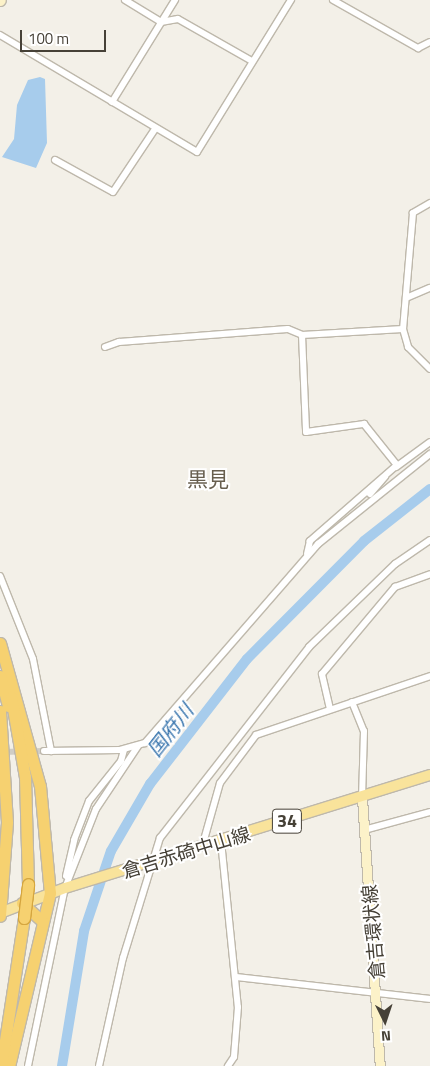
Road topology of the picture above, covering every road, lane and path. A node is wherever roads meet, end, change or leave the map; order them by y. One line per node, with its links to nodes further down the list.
1 (125, 0): 5 (street)
2 (174, 0): 5 (street)
3 (291, 0): 8 (street)
4 (333, 0): 7 (street)
5 (161, 22): 8 (street); 9 (street)
6 (0, 35): 9 (street)
7 (430, 42)
8 (252, 62): 10 (street)
9 (112, 102): 10 (street)
10 (155, 129): 11 (street)
11 (55, 160)
12 (430, 203): 14 (street)
13 (430, 288): 14 (street)
14 (406, 298): 15 (street)
15 (403, 329): 16 (street); 18 (street)
16 (302, 335): 17 (street); 21 (street)
17 (105, 347)
18 (430, 369)
19 (430, 442): 21 (street)
20 (430, 454): 22 (street)
21 (398, 465): 22 (street); 24 (street)
22 (368, 500): 24 (street)
23 (430, 540): 44 (street)
24 (307, 555): 34 (street)
25 (430, 574): 32 (street)
26 (0, 576): 37 (street)
27 (0, 643): 47 (highway)
28 (0, 659): 45 (highway)
29 (0, 676): 45 (highway)
30 (430, 676): 31 (street)
31 (352, 702): 32 (street); 39 (street)
32 (330, 709): 43 (street)
33 (0, 711): 49 (highway)
34 (138, 746): 35 (street); 46 (street)
35 (124, 750): 37 (street); 46 (street)
36 (44, 751): 37 (street)
37 (51, 751)
38 (430, 775): 39 (main road, 倉吉赤碕中山線 / 34)
39 (362, 798): 41 (main road, 倉吉環状線); 42 (main road, 倉吉赤碕中山線 / 34)
40 (430, 812): 41 (street)
41 (364, 830): 53 (main road, 倉吉環状線)
42 (221, 841): 43 (main road, 倉吉赤碕中山線 / 34); 52 (street)
43 (202, 848): 44 (main road, 倉吉赤碕中山線 / 34)
44 (147, 864): 46 (main road, 倉吉赤碕中山線 / 34); 59 (street)
45 (24, 884): 50 (highway, bridge)
46 (68, 887): 47 (main road, 倉吉赤碕中山線 / 34); 58 (street)
47 (50, 893): 48 (main road, 倉吉赤碕中山線 / 34); 51 (highway)
48 (22, 903): 49 (main road, 倉吉赤碕中山線 / 34); 51 (highway)
49 (0, 914)
50 (21, 918): 55 (highway); 56 (highway)
51 (43, 922): 57 (highway)
52 (238, 977): 53 (street); 60 (street)
53 (378, 992): 54 (street); 61 (main road, 倉吉環状線)
54 (430, 999)
55 (0, 1045)
56 (2, 1066)
57 (9, 1066)
58 (28, 1066)
59 (99, 1066)
60 (228, 1066)
61 (380, 1066)

